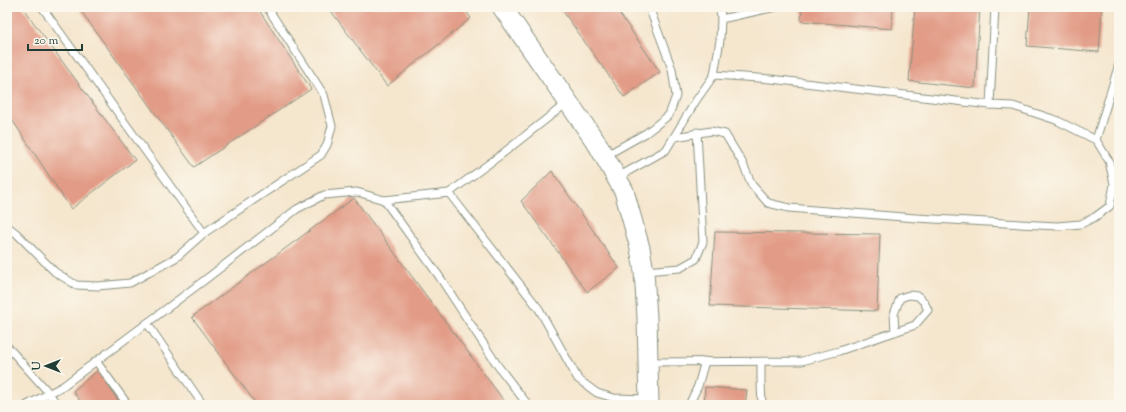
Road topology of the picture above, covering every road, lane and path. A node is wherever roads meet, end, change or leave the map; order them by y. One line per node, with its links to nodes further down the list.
1 (42, 7): 21 (lane)
2 (267, 7): 21 (lane)
3 (502, 7): 11 (street)
4 (649, 7): 16 (lane)
5 (720, 7): 8 (lane)
6 (776, 7): 8 (lane)
7 (995, 7): 12 (lane)
8 (721, 19): 10 (lane)
9 (1119, 64): 15 (lane)
10 (714, 75): 12 (lane); 14 (lane)
11 (568, 102): 16 (street); 18 (lane)
12 (990, 105): 15 (lane)
13 (696, 132): 14 (lane); 15 (lane); 22 (lane)
14 (674, 137): 17 (lane)
15 (1096, 140)
16 (604, 156): 17 (street)
17 (617, 177): 22 (street)
18 (449, 193): 19 (lane); 31 (lane)
19 (384, 200): 23 (lane); 36 (lane)
20 (7, 226): 21 (lane)
21 (204, 233)
22 (644, 272): 28 (street)
23 (147, 323): 26 (lane); 35 (lane)
24 (895, 332): 24 (lane); 29 (lane)
25 (7, 346): 30 (lane)
26 (96, 361): 30 (lane); 34 (lane)
27 (705, 361): 28 (lane); 29 (lane); 37 (lane)
28 (648, 362): 31 (street)
29 (761, 362): 38 (lane)
30 (49, 394): 32 (lane); 33 (lane)
31 (649, 402)
32 (27, 405)
33 (57, 405)
34 (128, 405)
35 (203, 405)
36 (528, 405)
37 (689, 405)
38 (762, 405)

